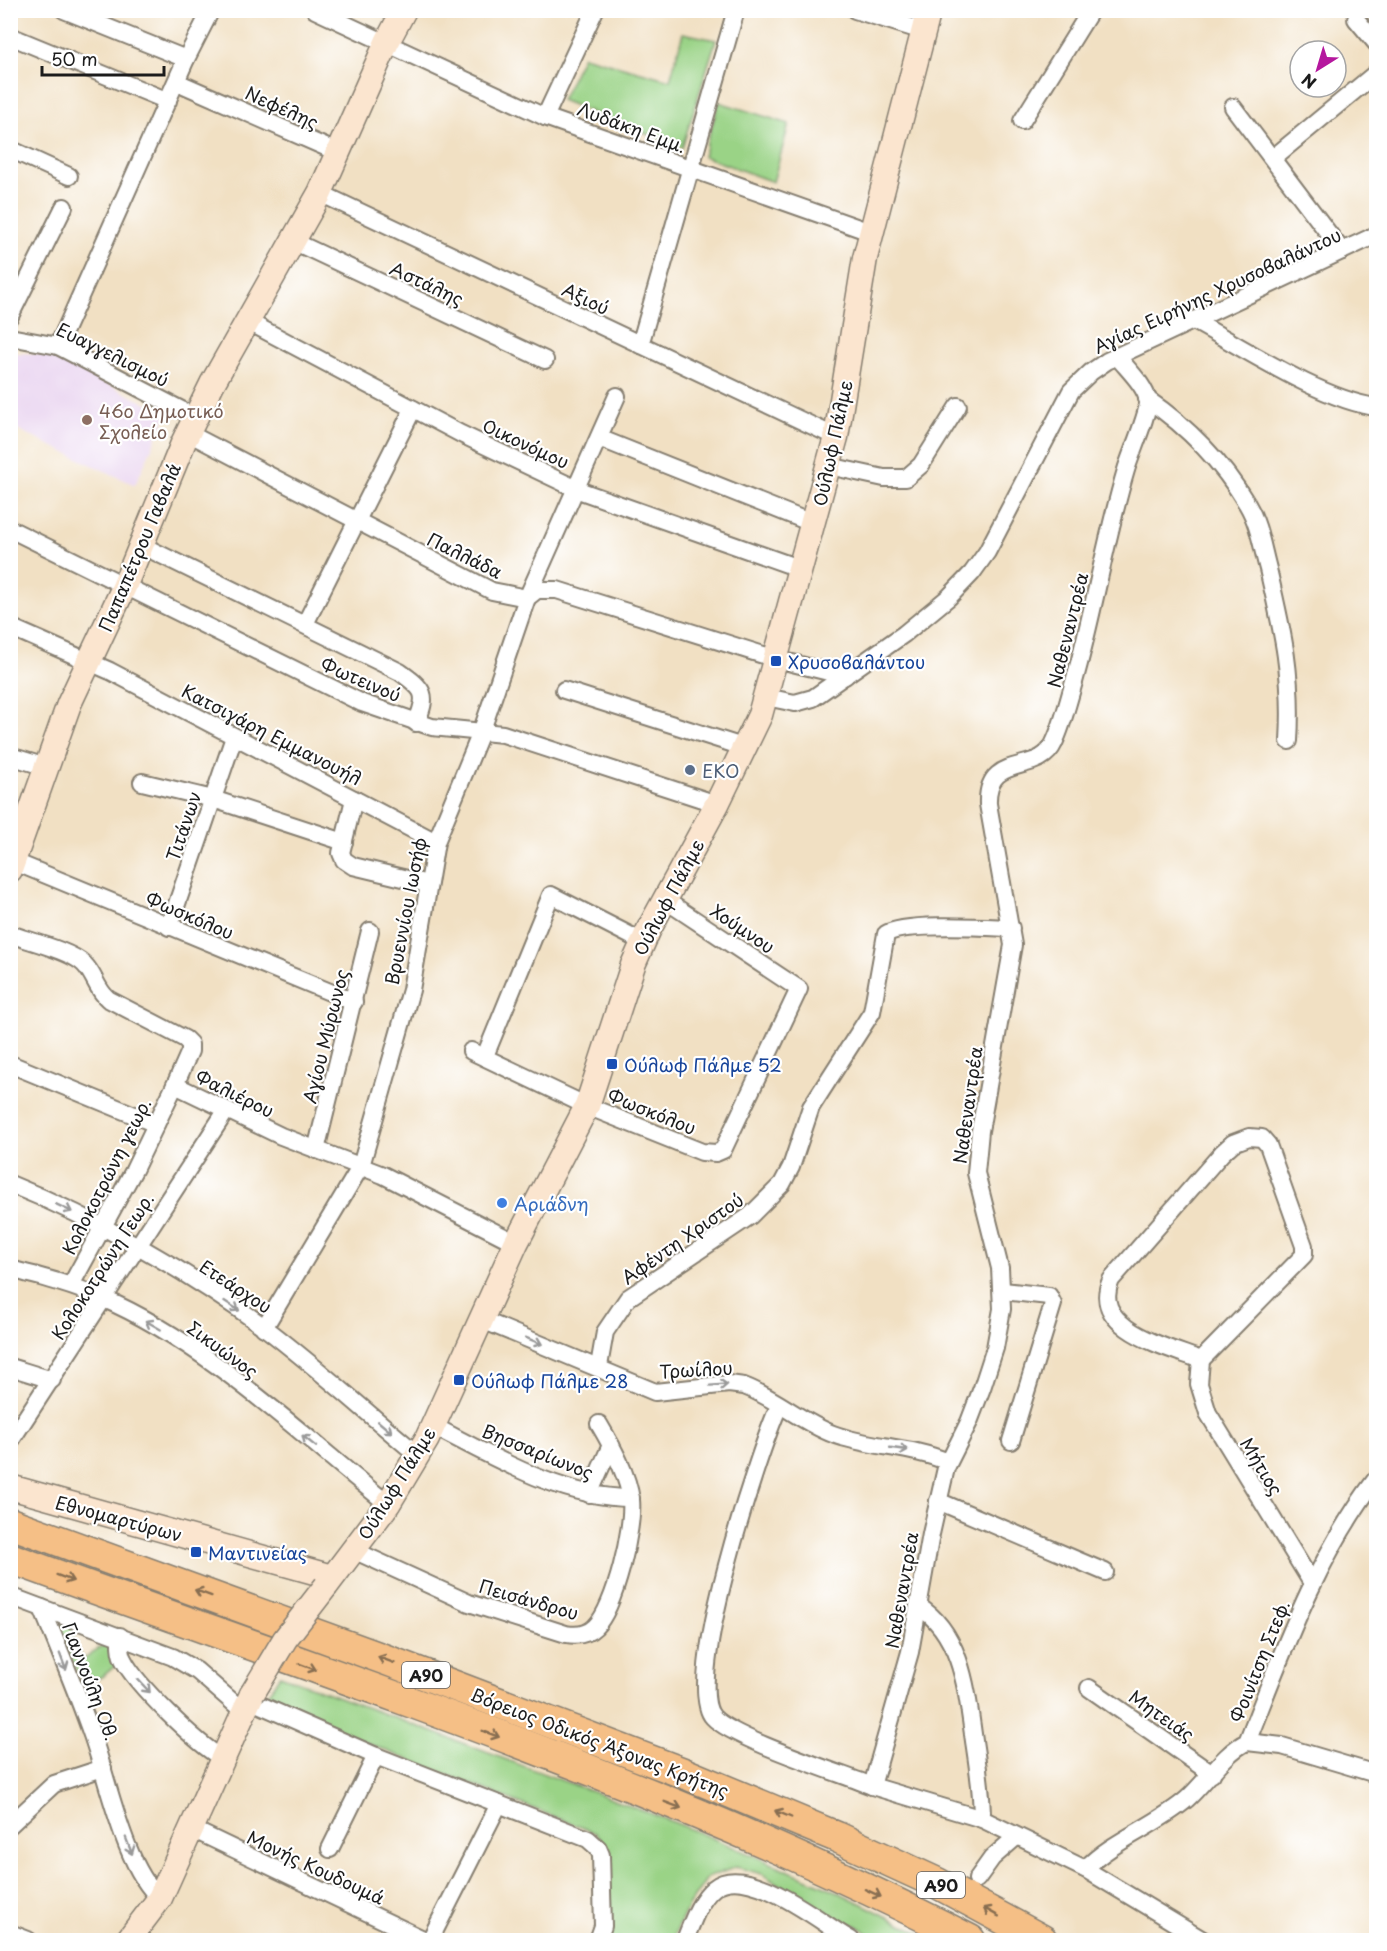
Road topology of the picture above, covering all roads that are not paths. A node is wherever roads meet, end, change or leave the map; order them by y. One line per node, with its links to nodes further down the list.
1 (64, 10): 14 (street)
2 (211, 10): 14 (street)
3 (315, 10): 12 (street, Λυδάκη Εμμ.)
4 (404, 10): 12 (street, Παπαπέτρου Γαβαλά)
5 (595, 10): 19 (street)
6 (736, 10): 24 (street)
7 (855, 10): 10 (street)
8 (1091, 10): 20 (street)
9 (1356, 18): 13 (street)
10 (926, 21): 28 (street, Ούλωφ Πάλμε)
11 (10, 36): 17 (street)
12 (387, 42): 19 (street, Λυδάκη Εμμ.); 22 (street, Παπαπέτρου Γαβαλά)
13 (1377, 43)
14 (186, 59): 16 (street)
15 (1377, 74): 23 (street)
16 (177, 82): 17 (street); 22 (street, Νεφέλης)
17 (168, 101): 37 (street)
18 (1233, 107): 23 (street)
19 (545, 117): 24 (street, Λυδάκη Εμμ.)
20 (1022, 121)
21 (10, 149): 25 (street)
22 (339, 153): 26 (street, Παπαπέτρου Γαβαλά)
23 (1273, 158): 31 (street)
24 (690, 169): 28 (street, Λυδάκη Εμμ.); 36 (street)
25 (69, 176)
26 (320, 193): 30 (street, Παπαπέτρου Γαβαλά); 36 (street, Αξιού)
27 (64, 207): 32 (street)
28 (870, 232): 46 (street, Ούλωφ Πάλμε)
29 (1377, 235): 31 (street, Αγίας Ειρήνης Χρυσοβαλάντου)
30 (293, 241): 34 (street, Παπαπέτρου Γαβαλά); 39 (street, Αστάλης)
31 (1342, 251): 33 (street, Αγίας Ειρήνης Χρυσοβαλάντου)
32 (10, 315)
33 (1192, 320): 38 (street, Αγίας Ειρήνης Χρυσοβαλάντου); 43 (street)
34 (247, 321): 44 (street, Οικονόμου); 45 (street, Παπαπέτρου Γαβαλά)
35 (10, 338): 37 (street, Ευαγγελισμού)
36 (640, 345): 46 (street, Αξιού)
37 (58, 346): 45 (street, Ευαγγελισμού)
38 (1117, 356): 41 (street); 61 (street, Αγίας Ειρήνης Χρυσοβαλάντου)
39 (544, 360)
40 (617, 396): 47 (street, Βρυεννίου Ιωσήφ)
41 (1148, 399): 67 (street); 81 (street, Ναθεναντρέα)
42 (958, 406): 48 (street)
43 (1377, 407)
44 (413, 409): 49 (street, Οικονόμου); 50 (street)
45 (191, 425): 50 (street, Παλλάδα); 53 (street, Παπαπέτρου Γαβαλά)
46 (836, 437): 48 (street, Ούλωφ Πάλμε)
47 (599, 438): 49 (street, Βρυεννίου Ιωσήφ); 51 (street)
48 (829, 466): 51 (street, Ούλωφ Πάλμε)
49 (577, 489): 54 (street, Οικονόμου); 56 (street, Βρυεννίου Ιωσήφ)
50 (356, 520): 56 (street, Παλλάδα); 57 (street)
51 (814, 524): 54 (street, Ούλωφ Πάλμε)
52 (10, 529): 55 (street, Φωτεινού)
53 (141, 545): 55 (street, Παπαπέτρου Γαβαλά); 57 (street)
54 (801, 569): 59 (street, Ούλωφ Πάλμε)
55 (124, 587): 60 (street, Παπαπέτρου Γαβαλά); 64 (street, Φωτεινού)
56 (527, 598): 59 (street, Παλλάδα); 65 (street, Βρυεννίου Ιωσήφ)
57 (304, 624): 64 (street)
58 (10, 627): 60 (street, Κατσιγάρη Εμμανουήλ)
59 (776, 659): 61 (street, Παλλάδα); 63 (street, Ούλωφ Πάλμε)
60 (89, 661): 66 (street, Κατσιγάρη Εμμανουήλ); 70 (street, Παπαπέτρου Γαβαλά)
61 (845, 676): 63 (street, Αγίας Ειρήνης Χρυσοβαλάντου)
62 (564, 690): 68 (street)
63 (766, 697): 68 (street, Ούλωφ Πάλμε)
64 (416, 723): 65 (street, Φωτεινού)
65 (482, 730): 74 (street, Φωτεινού); 76 (street, Βρυεννίου Ιωσήφ)
66 (234, 737): 72 (street, Τιτάνων); 73 (street, Κατσιγάρη Εμμανουήλ)
67 (1289, 741)
68 (746, 748): 74 (street, Ούλωφ Πάλμε)
69 (10, 756): 70 (street)
70 (46, 767): 77 (street, Παπαπέτρου Γαβαλά)
71 (142, 782): 72 (street)
72 (213, 799): 75 (street); 80 (street, Τιτάνων)
73 (354, 799): 75 (street); 76 (street, Κατσιγάρη Εμμανουήλ)
74 (717, 804): 79 (street, Ούλωφ Πάλμε)
75 (344, 842): 78 (street)
76 (436, 843): 78 (street, Βρυεννίου Ιωσήφ)
77 (11, 864): 80 (street, Φωσκόλου)
78 (428, 884): 93 (street, Βρυεννίου Ιωσήφ)
79 (665, 900): 84 (street, Ούλωφ Πάλμε); 92 (street, Χούμνου)
80 (169, 927): 85 (street, Φωσκόλου)
81 (1011, 928): 100 (street, Ναθεναντρέα); 106 (street, Αφέντη Χριστού)
82 (370, 931): 85 (street, Αγίου Μύρωνος)
83 (10, 934): 87 (street, Φαλιέρου)
84 (643, 942): 88 (street, Ούλωφ Πάλμε); 88 (street, Φωσκόλου)
85 (354, 1002): 91 (street, Αγίου Μύρωνος)
86 (10, 1064): 90 (street)
87 (175, 1085): 89 (street, Φαλιέρου); 90 (street, Κολοκοτρώνη γεωρ.)
88 (587, 1106): 92 (street, Φωσκόλου); 96 (street, Ούλωφ Πάλμε)
89 (226, 1111): 91 (street, Φαλιέρου); 97 (street, Κολοκοτρώνη Γεωρ.)
90 (156, 1124): 95 (street, Κολοκοτρώνη γεωρ.)
91 (316, 1150): 93 (street, Φαλιέρου)
92 (702, 1152)
93 (361, 1166): 96 (street, Φαλιέρου); 103 (street, Βρυεννίου Ιωσήφ)
94 (10, 1184): 95 (street, Ετεάρχου, one-way to 95)
95 (103, 1227): 97 (street, Ετεάρχου); 99 (street, Κολοκοτρώνη γεωρ.)
96 (516, 1243): 102 (street, Ούλωφ Πάλμε)
97 (137, 1247): 101 (street, Κολοκοτρώνη Γεωρ.); 103 (street, Ετεάρχου, one-way to 103)
98 (10, 1269): 99 (street, Σικυώνος)
99 (70, 1285): 101 (street, Σικυώνος)
100 (1003, 1291): 111 (street); 115 (street, Ναθεναντρέα)
101 (103, 1298): 107 (street, Κολοκοτρώνη Γεωρ.); 121 (street, Σικυώνος, one-way to 101)
102 (480, 1319): 106 (street, Τρωίλου, one-way to 106); 110 (street, Ούλωφ Πάλμε)
103 (264, 1328): 114 (street, Ετεάρχου, one-way to 114)
104 (1201, 1360): 104 (street); 127 (street, Μήτιος)
105 (10, 1366): 107 (street)
106 (599, 1366): 108 (street, Τρωίλου, one-way to 108)
107 (52, 1380): 112 (street, Κολοκοτρώνη Γεωρ.)
108 (779, 1406): 115 (street, Τρωίλου, one-way to 115); 140 (street)
109 (598, 1424): 113 (street, Πεισάνδρου)
110 (433, 1426): 114 (street, Ούλωφ Πάλμε); 118 (street, Βησσαρίωνος)
111 (1011, 1441)
112 (10, 1442)
113 (611, 1445): 118 (street); 119 (street, Πεισάνδρου)
114 (418, 1455): 121 (street, Ούλωφ Πάλμε)
115 (948, 1462): 120 (street, Ναθεναντρέα)
116 (1377, 1479): 127 (street, Φοινίτση Στεφ.)
117 (10, 1487): 126 (street, Εθνομαρτύρων)
118 (589, 1494): 119 (street, Βησσαρίωνος)
119 (631, 1498): 123 (street, Πεισάνδρου)
120 (938, 1502): 125 (street); 129 (street, Ναθεναντρέα)
121 (388, 1504): 123 (street, Ούλωφ Πάλμε)
122 (10, 1522): 159 (highway, Βόρειος Οδικός Άξονας Κρήτης / Α90, one-way to 122)
123 (353, 1550): 126 (street, Ούλωφ Πάλμε)
124 (10, 1558): 158 (highway, Βόρειος Οδικός Άξονας Κρήτης / Α90, one-way to 158)
125 (1105, 1572)
126 (329, 1581): 133 (street, Ούλωφ Πάλμε, bridge)
127 (1312, 1583): 134 (street, Φοινίτση Στεφ.)
128 (10, 1596): 130 (street)
129 (918, 1606): 140 (street, Ναθεναντρέα); 142 (street)
130 (42, 1608): 131 (street); 137 (street, Γιαννούλη Οθ., one-way to 137)
131 (120, 1636): 133 (street); 136 (street, one-way to 136)
132 (1089, 1688): 138 (street, Μητειάς)
133 (248, 1702): 135 (street); 136 (street, Ούλωφ Πάλμε)
134 (1247, 1742): 138 (street, Φοινίτση Στεφ.); 139 (street)
135 (376, 1756): 141 (street); 146 (street)
136 (222, 1758): 144 (street, Ούλωφ Πάλμε)
137 (103, 1768): 143 (street, Γιαννούλη Οθ.); 149 (street, Γιαννούλη Οθ., one-way to 149)
138 (1212, 1774): 147 (street, Φοινίτση Στεφ.)
139 (1377, 1774)
140 (872, 1786): 142 (street)
141 (499, 1804): 154 (street); 155 (street)
142 (982, 1819): 145 (street)
143 (10, 1825)
144 (190, 1828): 149 (street, Ούλωφ Πάλμε); 153 (street, Μονής Κουδουμά)
145 (1016, 1837): 147 (street); 148 (street)
146 (330, 1849)
147 (1085, 1869): 160 (street)
148 (977, 1879)
149 (160, 1898): 152 (street, Ούλωφ Πάλμε)
150 (10, 1933): 151 (street)
151 (27, 1941)
152 (128, 1941)
153 (425, 1941)
154 (430, 1941)
155 (598, 1941)
156 (685, 1941): 157 (street)
157 (851, 1941)
158 (970, 1941)
159 (1042, 1941)
160 (1203, 1941)

